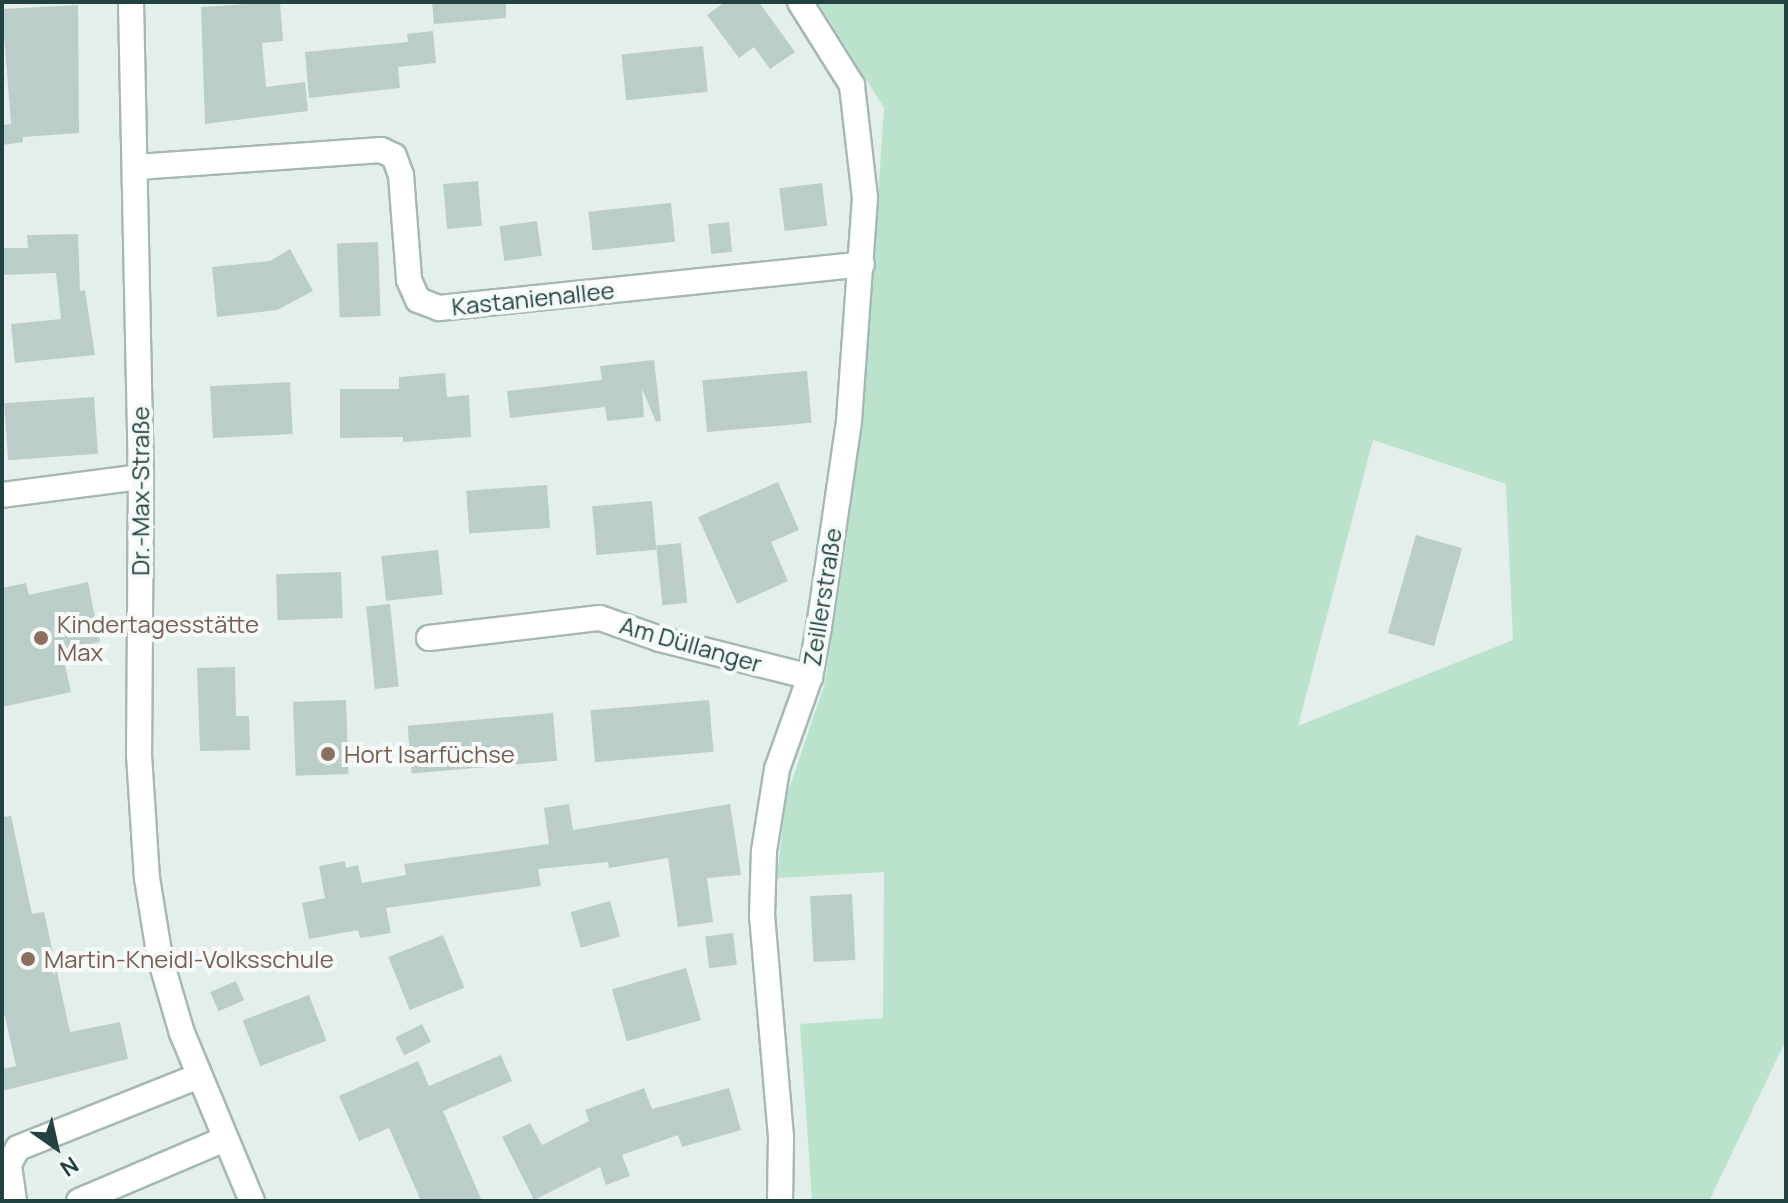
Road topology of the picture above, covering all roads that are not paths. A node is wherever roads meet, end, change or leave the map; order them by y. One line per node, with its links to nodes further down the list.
1 (131, 2): 3 (street, Dr.-Max-Straße)
2 (800, 2): 4 (street, Zeillerstraße)
3 (137, 167): 4 (street, Kastanienallee); 5 (street, Dr.-Max-Straße)
4 (862, 264): 8 (street, Zeillerstraße)
5 (141, 477): 6 (street); 9 (street, Dr.-Max-Straße)
6 (2, 495)
7 (429, 638): 8 (street, Am Düllanger)
8 (810, 677): 14 (street, Zeillerstraße)
9 (199, 1076): 10 (street, Dr.-Max-Straße); 11 (street)
10 (223, 1140): 12 (street); 13 (street, Dr.-Max-Straße)
11 (14, 1201)
12 (79, 1201)
13 (252, 1201)
14 (780, 1201)

